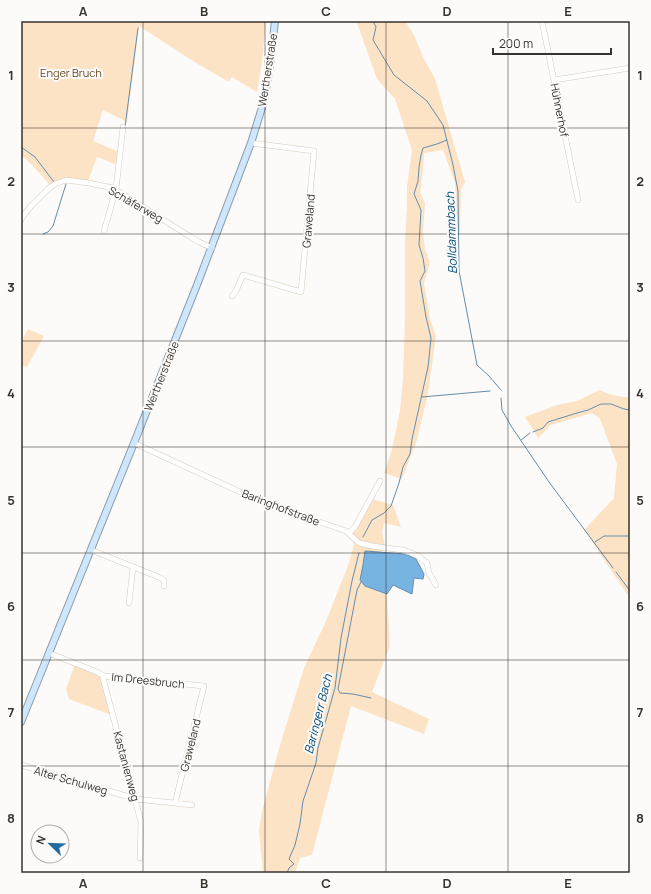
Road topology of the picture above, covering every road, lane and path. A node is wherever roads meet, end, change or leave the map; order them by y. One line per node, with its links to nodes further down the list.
1 (274, 21): 6 (main road, Wertherstraße)
2 (542, 21): 4 (street, Hühnerhof)
3 (630, 68): 4 (street)
4 (554, 80): 8 (street, Hühnerhof)
5 (123, 127): 7 (street)
6 (251, 143): 11 (main road, Wertherstraße); 12 (street, Graweland)
7 (116, 189): 9 (street, Schäferweg); 10 (street); 11 (street, Schäferweg)
8 (578, 200)
9 (22, 217)
10 (104, 231)
11 (212, 248): 13 (main road, Wertherstraße)
12 (232, 296)
13 (134, 443): 15 (street, Baringhofstraße); 16 (main road, Wertherstraße)
14 (380, 481): 15 (street)
15 (350, 533): 18 (street, Baringhofstraße)
16 (91, 550): 17 (street); 21 (main road, Wertherstraße)
17 (133, 567): 19 (street); 20 (street)
18 (436, 585)
19 (164, 586)
20 (129, 603)
21 (49, 652): 22 (street, Im Dreesbruch); 24 (main road, Wertherstraße)
22 (104, 676): 23 (street, Im Dreesbruch); 26 (street, Kastanienweg)
23 (204, 686): 27 (street, Graweland)
24 (21, 722)
25 (21, 765): 26 (street, Alter Schulweg)
26 (136, 799): 27 (street, Alter Schulweg); 29 (street, Kastanienweg)
27 (175, 803): 28 (street, Alter Schulweg)
28 (192, 805)
29 (140, 858)

